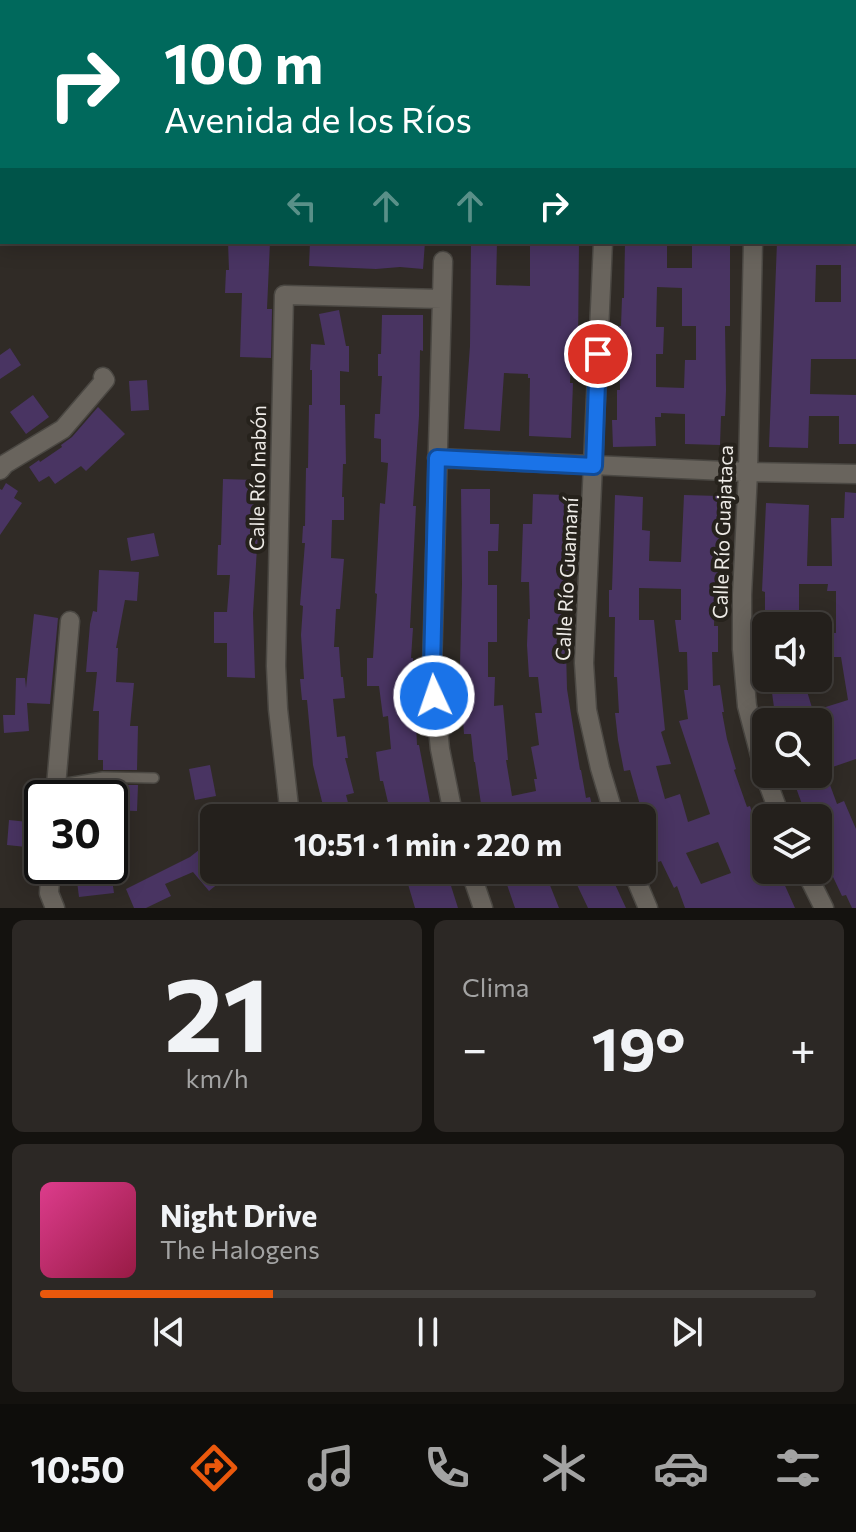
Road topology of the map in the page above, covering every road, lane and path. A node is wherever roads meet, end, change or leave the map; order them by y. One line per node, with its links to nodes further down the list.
1 (603, 244): 8 (street, Calle Río Guamaní)
2 (753, 244): 9 (street, Calle Río Guajataca)
3 (443, 261): 4 (street)
4 (442, 299): 6 (street); 15 (street, Calle Río Inabón)
5 (103, 377): 7 (street)
6 (437, 458): 8 (street); 16 (street)
7 (2, 462)
8 (594, 466): 9 (street); 17 (street, Calle Río Guamaní)
9 (748, 472): 10 (street); 18 (street, Calle Río Guajataca)
10 (856, 474)
11 (70, 621): 13 (street)
12 (154, 778): 14 (lane)
13 (56, 780)
14 (93, 780)
15 (289, 804)
16 (451, 804)
17 (611, 804)
18 (776, 804)
19 (50, 884): 23 (street)
20 (475, 884): 24 (street)
21 (638, 884): 25 (street)
22 (812, 884): 26 (street)
23 (55, 908)
24 (483, 908)
25 (648, 908)
26 (824, 908)

